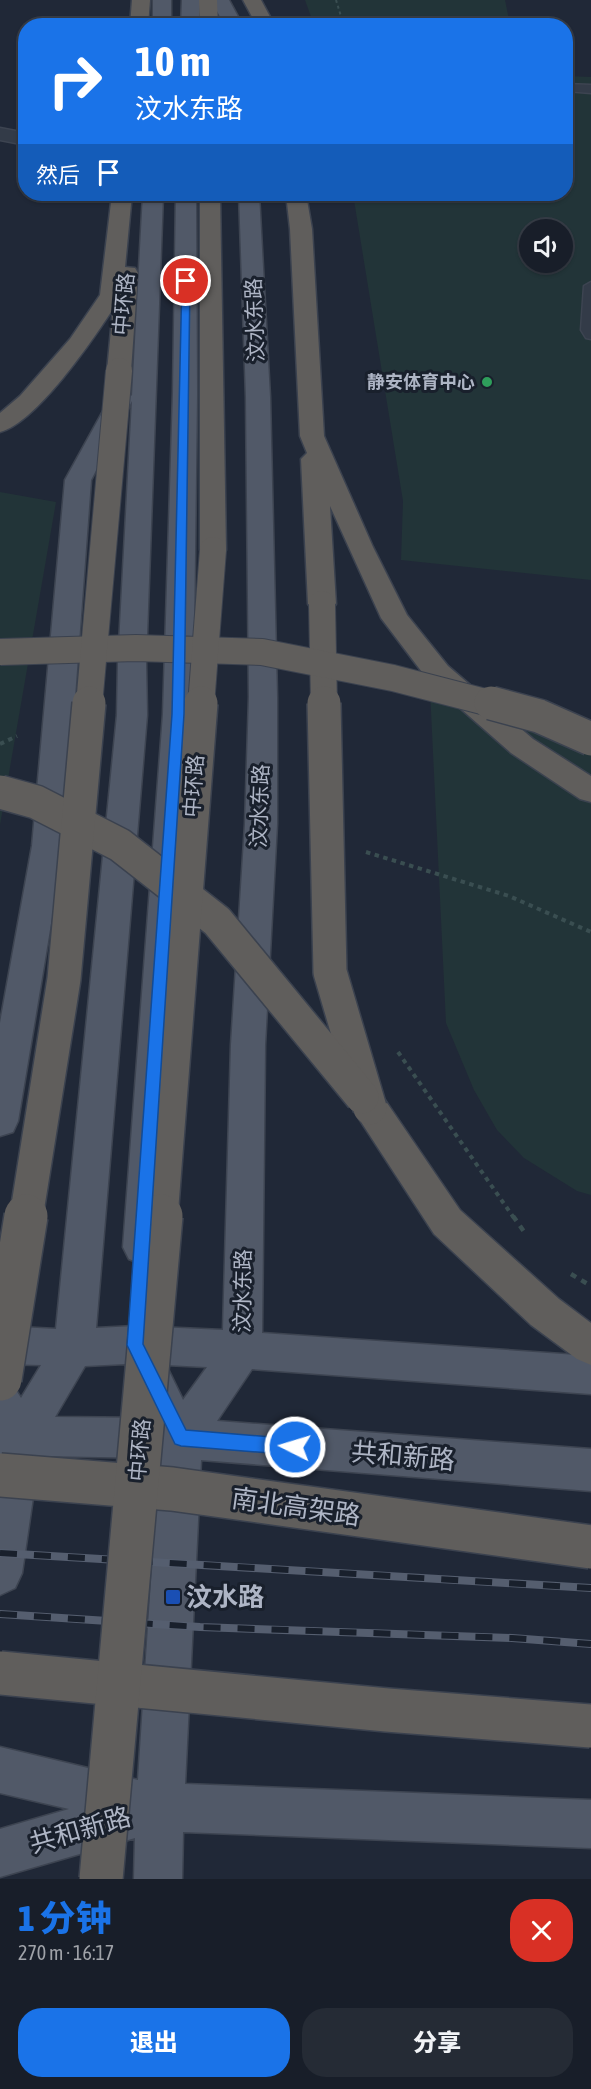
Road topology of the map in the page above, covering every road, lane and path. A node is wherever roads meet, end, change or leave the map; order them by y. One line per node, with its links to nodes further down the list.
1 (141, 0): 9 (highway)
2 (149, 0): 10 (highway)
3 (162, 0): 11 (main road)
4 (191, 0): 12 (main road)
5 (208, 0): 13 (highway)
6 (220, 0): 14 (main road)
7 (252, 0): 15 (highway)
8 (336, 0): 16 (path)
9 (140, 18)
10 (148, 18)
11 (162, 18)
12 (190, 18)
13 (209, 18)
14 (230, 18)
15 (262, 18)
16 (342, 18)
17 (573, 89): 18 (lane)
18 (590, 92)
19 (121, 201): 29 (highway)
20 (132, 201): 45 (highway, 中环路, bridge)
21 (153, 201): 28 (main road)
22 (186, 201): 40 (main road)
23 (210, 201): 58 (highway, 中环路, bridge)
24 (249, 201): 43 (main road, 汶水东路)
25 (297, 201): 30 (highway)
26 (591, 286): 27 (lane)
27 (591, 335)
28 (146, 352): 38 (main road); 42 (main road)
29 (0, 425)
30 (312, 436): 33 (highway, bridge); 37 (highway, bridge)
31 (0, 652): 32 (highway, bridge)
32 (591, 739)
33 (591, 791)
34 (0, 792): 37 (highway, bridge)
35 (362, 851): 36 (path)
36 (591, 932)
37 (370, 1108): 41 (highway)
38 (0, 1121)
39 (0, 1345): 42 (main road)
40 (135, 1345): 42 (main road); 43 (main road); 47 (main road)
41 (591, 1346)
42 (74, 1348): 46 (main road)
43 (242, 1350): 44 (main road); 47 (main road, 汶水东路)
44 (591, 1375)
45 (0, 1379)
46 (7, 1424): 47 (main road, 共和新路); 51 (main road)
47 (181, 1438): 48 (main road, 共和新路); 55 (main road)
48 (591, 1470)
49 (0, 1474): 50 (highway, 南北高架路, bridge)
50 (591, 1547)
51 (0, 1573)
52 (0, 1673): 53 (highway, bridge)
53 (591, 1726)
54 (0, 1770): 55 (main road, 共和新路)
55 (160, 1807): 56 (main road, 共和新路); 57 (main road, 共和新路); 59 (main road)
56 (591, 1824)
57 (0, 1852)
58 (101, 1879)
59 (158, 1879)

